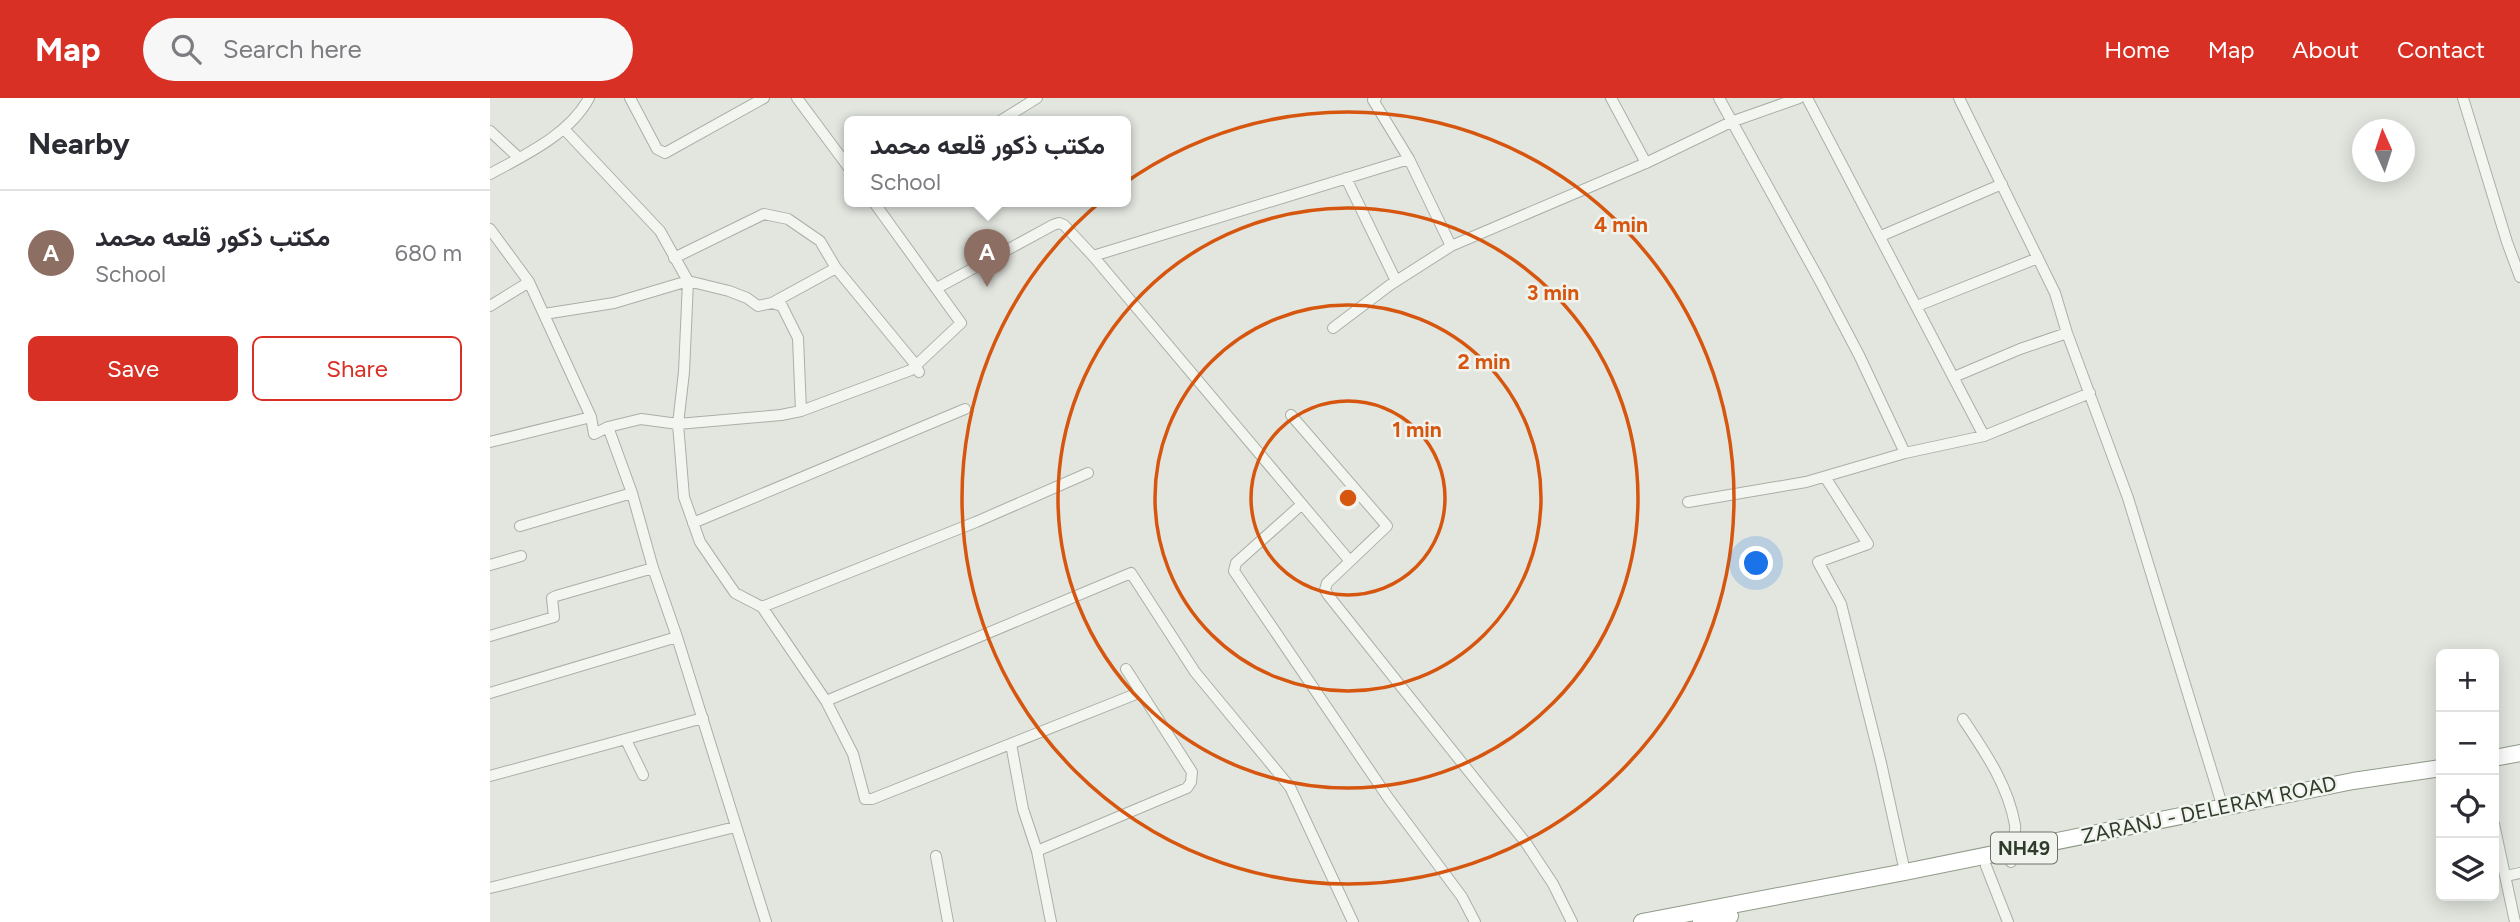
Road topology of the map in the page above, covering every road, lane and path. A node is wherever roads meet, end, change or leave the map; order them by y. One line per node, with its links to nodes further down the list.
1 (589, 98): 15 (street)
2 (630, 98): 3 (street)
3 (764, 98)
4 (797, 98): 19 (street)
5 (1037, 98): 13 (street)
6 (1376, 98): 18 (street)
7 (1611, 98): 20 (street)
8 (1719, 98): 14 (street)
9 (1799, 98): 14 (street)
10 (1807, 98): 26 (street)
11 (1959, 98): 23 (street)
12 (2463, 98): 32 (street)
13 (1008, 116)
14 (1731, 122): 20 (street); 54 (street)
15 (564, 129): 17 (street); 29 (street)
16 (490, 131): 17 (street)
17 (519, 158): 21 (street)
18 (1409, 159): 22 (street); 27 (street)
19 (844, 161)
20 (1646, 163): 27 (street)
21 (490, 174)
22 (1346, 178): 28 (street); 34 (street)
23 (2002, 184): 26 (street); 30 (street)
24 (877, 207): 36 (street)
25 (490, 229): 35 (street)
26 (1881, 236): 39 (street)
27 (1451, 246): 34 (street)
28 (1093, 256): 36 (street); 59 (street)
29 (674, 258): 31 (street); 33 (street)
30 (2038, 258): 39 (street); 42 (street)
31 (836, 268): 37 (street); 43 (street)
32 (2520, 277)
33 (688, 281): 37 (street); 40 (street); 50 (street)
34 (1396, 281): 41 (street)
35 (528, 282): 38 (street); 40 (street)
36 (937, 288): 43 (street)
37 (772, 303): 47 (street)
38 (490, 306)
39 (1917, 306): 44 (street)
40 (544, 314): 49 (street)
41 (1333, 328)
42 (2067, 333): 44 (street); 45 (street)
43 (917, 368): 47 (street)
44 (1954, 377): 52 (street)
45 (2090, 393): 52 (street); 83 (street)
46 (965, 410): 60 (street)
47 (801, 411): 50 (street)
48 (1291, 415): 63 (street)
49 (591, 417): 51 (street); 53 (street)
50 (678, 424): 51 (street); 60 (street)
51 (608, 427): 57 (street)
52 (1984, 436): 54 (street)
53 (490, 442)
54 (1905, 453): 56 (street)
55 (1088, 473): 66 (street)
56 (1825, 478): 58 (street); 90 (street)
57 (632, 493): 61 (street); 65 (street)
58 (1688, 502)
59 (1301, 505): 63 (street); 98 (street)
60 (693, 523): 66 (street)
61 (520, 526)
62 (522, 556): 64 (street)
63 (1349, 560): 99 (street)
64 (490, 565)
65 (653, 568): 67 (street); 68 (street)
66 (762, 607): 72 (street)
67 (490, 636)
68 (677, 636): 70 (street); 73 (street)
69 (1126, 669): 71 (street)
70 (490, 692)
71 (1142, 692): 76 (street); 86 (street)
72 (826, 701): 76 (street); 97 (street)
73 (703, 718): 75 (street); 84 (street)
74 (1963, 719): 88 (street)
75 (626, 740): 81 (street); 82 (street)
76 (1011, 744): 86 (street)
77 (2520, 753): 78 (highway)
78 (2499, 757)
79 (2436, 769): 80 (highway, ZARANJ - DELERAM ROAD / NH49)
80 (2406, 774): 83 (highway, ZARANJ - DELERAM ROAD / NH49); 88 (highway, ZARANJ - DELERAM ROAD / NH49)
81 (643, 775)
82 (490, 776)
83 (2223, 808): 88 (highway, ZARANJ - DELERAM ROAD / NH49)
84 (735, 827): 93 (street); 94 (street)
85 (2497, 838): 92 (street)
86 (1037, 851): 96 (street)
87 (936, 856): 95 (street)
88 (2010, 856): 89 (highway, ZARANJ - DELERAM ROAD / NH49); 90 (highway, ZARANJ - DELERAM ROAD / NH49)
89 (1986, 866): 101 (highway, ZARANJ - DELERAM ROAD / NH49); 102 (street)
90 (1905, 872): 100 (highway, ZARANJ - DELERAM ROAD / NH49)
91 (2520, 873): 92 (street)
92 (2506, 876): 103 (street)
93 (490, 888)
94 (766, 922)
95 (948, 922)
96 (1051, 922)
97 (1353, 922)
98 (1475, 922)
99 (1572, 922)
100 (1642, 922)
101 (1705, 922)
102 (2008, 922)
103 (2515, 922)

